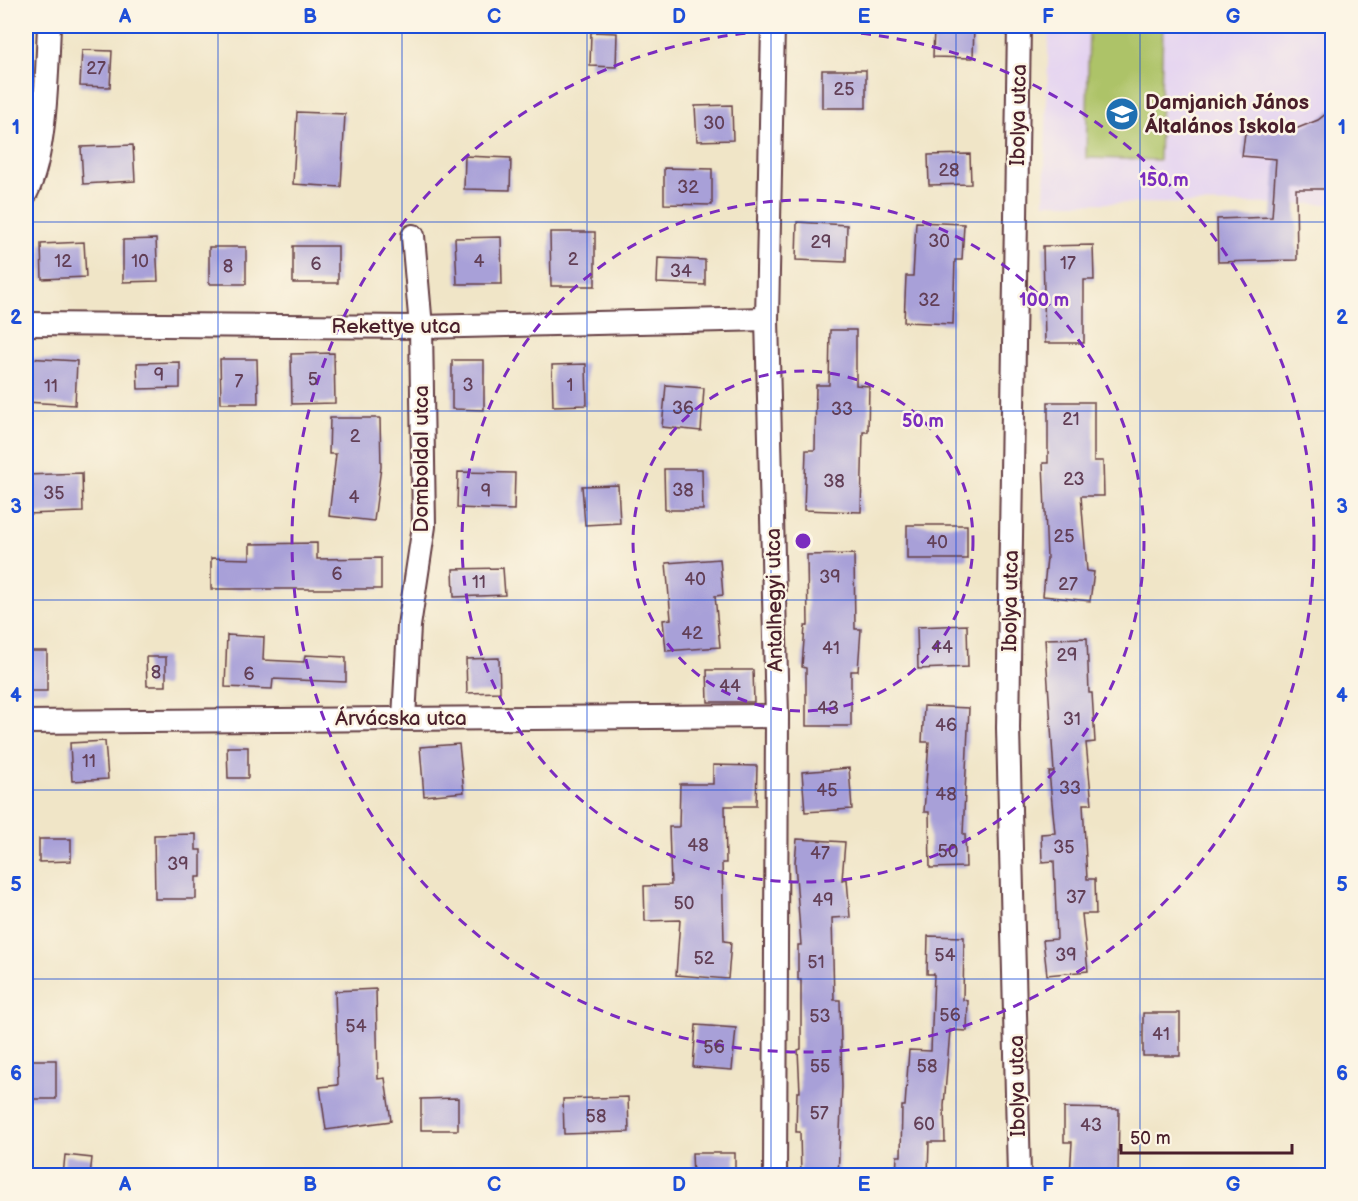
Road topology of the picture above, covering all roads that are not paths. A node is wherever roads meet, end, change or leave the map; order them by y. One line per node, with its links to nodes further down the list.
1 (49, 26): 4 (street)
2 (773, 26): 6 (street, Antalhegyi utca)
3 (1019, 26): 13 (street, Ibolya utca)
4 (26, 193)
5 (413, 236): 8 (street, Domboldal utca)
6 (767, 319): 8 (street, Rekettye utca); 9 (street, Antalhegyi utca)
7 (26, 324): 8 (street, Rekettye utca)
8 (421, 327): 10 (street, Domboldal utca)
9 (777, 716): 10 (street, Árvácska utca); 12 (street, Antalhegyi utca)
10 (404, 718): 11 (street, Árvácska utca)
11 (26, 722)
12 (775, 1176)
13 (1019, 1176)

